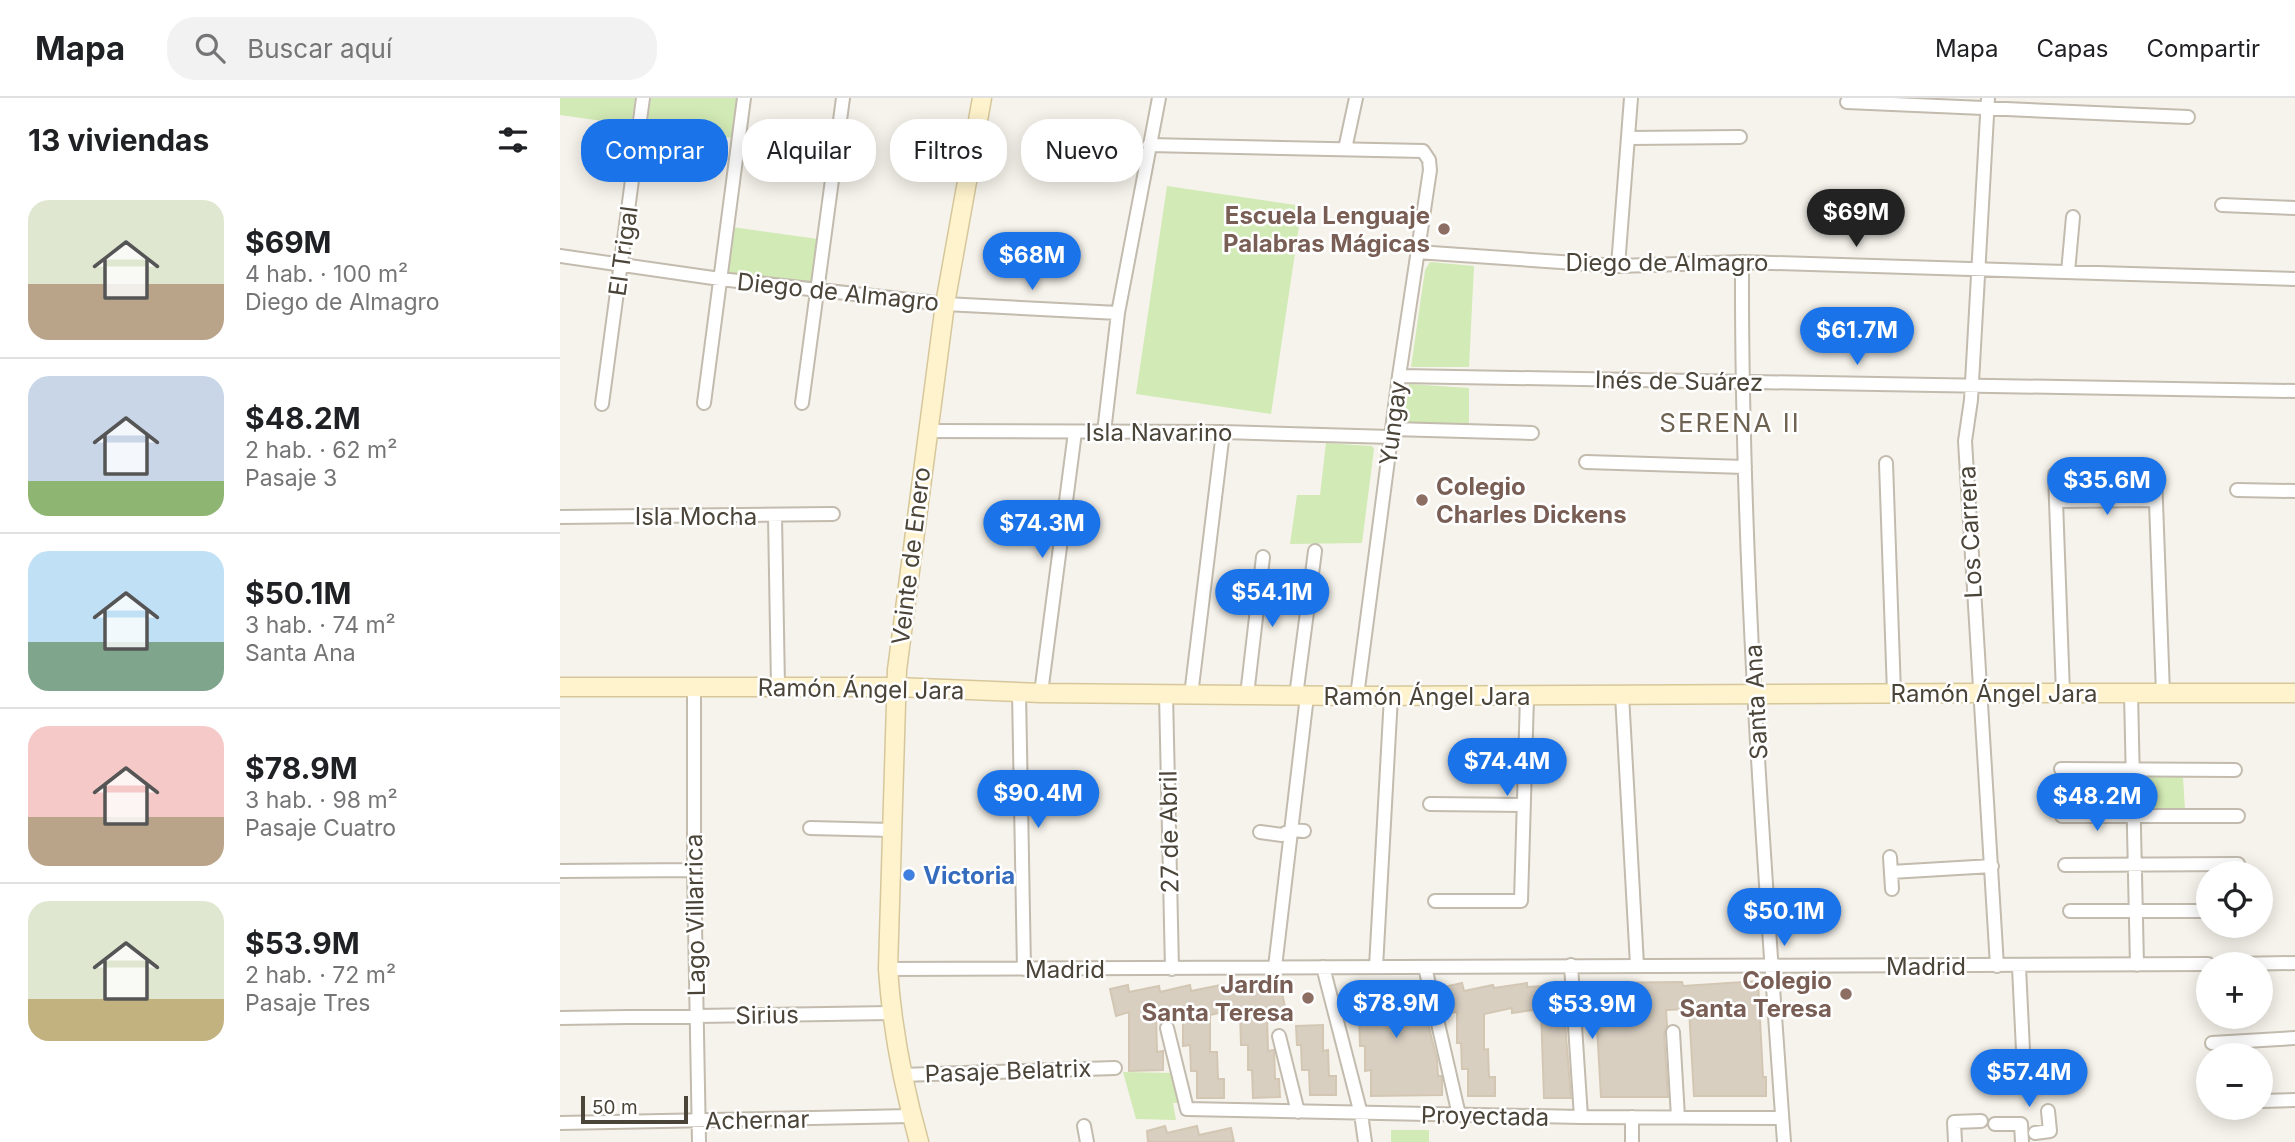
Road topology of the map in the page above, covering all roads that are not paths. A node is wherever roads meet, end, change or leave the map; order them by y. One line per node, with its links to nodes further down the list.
1 (643, 98): 21 (street, El Trigal)
2 (744, 98): 25 (street)
3 (843, 98): 27 (street)
4 (982, 98): 28 (main road, Veinte de Enero)
5 (1158, 98): 13 (street)
6 (1356, 98): 14 (street)
7 (1631, 98): 12 (street)
8 (1847, 102): 9 (street)
9 (1987, 103): 10 (street); 23 (street, Los Carrera)
10 (2188, 117)
11 (1740, 137): 12 (street)
12 (1629, 138): 22 (street)
13 (1149, 145): 14 (street); 29 (street)
14 (1345, 149): 18 (street, Yungay)
15 (2222, 205): 16 (street)
16 (2295, 208)
17 (2073, 217): 24 (street)
18 (1418, 252): 22 (street, Diego de Almagro); 30 (street, Yungay)
19 (560, 256): 21 (street, Diego de Almagro)
20 (1742, 262): 22 (street, Diego de Almagro); 23 (street, Diego de Almagro); 31 (street, Santa Ana)
21 (622, 264): 25 (street, Diego de Almagro); 36 (street, El Trigal)
22 (1618, 266)
23 (1977, 269): 24 (street, Diego de Almagro); 32 (street, Los Carrera)
24 (2068, 272): 26 (street, Diego de Almagro)
25 (720, 279): 27 (street, Diego de Almagro); 34 (street)
26 (2295, 279)
27 (817, 289): 28 (street, Diego de Almagro); 35 (street)
28 (945, 304): 29 (street, Diego de Almagro); 37 (main road, Veinte de Enero)
29 (1118, 313): 39 (street)
30 (1398, 376): 31 (street, Inés de Suárez); 41 (street, Yungay)
31 (1741, 382): 32 (street, Inés de Suárez); 45 (street, Santa Ana)
32 (1972, 385): 33 (street, Inés de Suárez); 62 (street, Los Carrera)
33 (2295, 391)
34 (704, 403)
35 (802, 403)
36 (602, 404)
37 (927, 431): 38 (street, Isla Navarino); 60 (main road, Veinte de Enero)
38 (1075, 432): 39 (street, Isla Navarino); 63 (street)
39 (1104, 432): 40 (street, Isla Navarino)
40 (1223, 432): 41 (street, Isla Navarino); 70 (street)
41 (1391, 433): 42 (street, Isla Navarino); 75 (street, Yungay)
42 (1532, 433)
43 (1586, 462): 45 (street)
44 (1886, 463): 69 (street)
45 (1745, 467): 73 (street, Santa Ana)
46 (2055, 474): 51 (street)
47 (2155, 475): 50 (street)
48 (2237, 490): 49 (street)
49 (2295, 491)
50 (2156, 500): 51 (street); 66 (street)
51 (2057, 501): 64 (street)
52 (833, 514): 53 (street, Isla Mocha)
53 (775, 516): 54 (street, Isla Mocha); 59 (street)
54 (560, 517)
55 (1315, 551): 74 (street)
56 (1264, 557): 71 (street)
57 (560, 687): 58 (main road, Ramón Ángel Jara)
58 (694, 687): 59 (main road, Ramón Ángel Jara); 95 (street, Lago Villarrica)
59 (778, 687): 60 (main road, Ramón Ángel Jara)
60 (896, 687): 61 (main road, Ramón Ángel Jara); 87 (main road, Veinte de Enero)
61 (1019, 692): 63 (main road, Ramón Ángel Jara); 116 (street)
62 (1979, 692): 64 (main road, Ramón Ángel Jara); 69 (main road, Ramón Ángel Jara); 94 (street, Los Carrera)
63 (1041, 693): 68 (main road, Ramón Ángel Jara)
64 (2063, 693): 65 (main road, Ramón Ángel Jara)
65 (2131, 693): 66 (main road, Ramón Ángel Jara); 79 (street)
66 (2164, 693): 67 (main road, Ramón Ángel Jara)
67 (2295, 693)
68 (1166, 694): 70 (main road, Ramón Ángel Jara); 117 (street, 27 de Abril)
69 (1894, 694): 73 (main road, Ramón Ángel Jara)
70 (1191, 695): 71 (main road, Ramón Ángel Jara)
71 (1247, 695): 74 (main road, Ramón Ángel Jara)
72 (1622, 695): 73 (main road, Ramón Ángel Jara); 77 (main road, Ramón Ángel Jara); 107 (street)
73 (1755, 695): 108 (street, Santa Ana)
74 (1302, 696): 75 (main road, Ramón Ángel Jara); 88 (street)
75 (1357, 696): 76 (main road, Ramón Ángel Jara)
76 (1391, 696): 77 (main road, Ramón Ángel Jara); 113 (street)
77 (1527, 697): 82 (street)
78 (2061, 769): 79 (street)
79 (2133, 770): 80 (street); 85 (street)
80 (2235, 770)
81 (1430, 804): 82 (street)
82 (1524, 805): 99 (street)
83 (2062, 816): 85 (street)
84 (2238, 816): 85 (street)
85 (2133, 817): 91 (street)
86 (810, 828): 87 (street)
87 (892, 830): 118 (main road, Veinte de Enero)
88 (1298, 831): 89 (street); 111 (street)
89 (1260, 832)
90 (1890, 857): 97 (street)
91 (2135, 863): 92 (street); 93 (street); 101 (street)
92 (2196, 864)
93 (2065, 865)
94 (1992, 866): 97 (street); 110 (street, Los Carrera)
95 (694, 870): 96 (street); 120 (street, Lago Villarrica)
96 (560, 871)
97 (1891, 872): 98 (street)
98 (1892, 889)
99 (1435, 901)
100 (2070, 911): 101 (street)
101 (2136, 911): 102 (street); 109 (street)
102 (2196, 911)
103 (2196, 964): 109 (street, Madrid)
104 (2273, 964): 105 (street)
105 (2295, 964)
106 (1571, 965): 107 (street, Madrid); 114 (street, Madrid); 137 (street)
107 (1637, 965): 108 (street, Madrid)
108 (1772, 965): 110 (street, Madrid); 140 (street, Santa Ana)
109 (2137, 965): 115 (street, Madrid)
110 (1997, 966): 115 (street, Madrid)
111 (1275, 967): 112 (street, Madrid); 117 (street, Madrid)
112 (1323, 967): 113 (street, Madrid); 134 (street)
113 (1376, 967): 114 (street, Madrid)
114 (1425, 967): 135 (street)
115 (2019, 967): 128 (street)
116 (1024, 969): 117 (street, Madrid); 118 (street, Madrid)
117 (1172, 969)
118 (888, 970): 119 (main road, Veinte de Enero)
119 (891, 1013): 120 (street, Sirius); 129 (main road, Veinte de Enero)
120 (697, 1016): 121 (street, Sirius); 142 (street, Lago Villarrica)
121 (560, 1018)
122 (1167, 1027): 133 (street, Proyectada)
123 (1673, 1031): 139 (street)
124 (1279, 1036): 133 (street)
125 (2295, 1038): 126 (street)
126 (2212, 1043)
127 (1115, 1068): 129 (street, Pasaje Belatrix)
128 (2024, 1071)
129 (901, 1075): 136 (main road, Veinte de Enero)
130 (2295, 1100): 131 (street)
131 (2273, 1101)
132 (2048, 1111): 147 (street)
133 (1298, 1112): 134 (street, Proyectada)
134 (1360, 1114): 135 (street, Proyectada); 151 (street)
135 (1459, 1115): 137 (street, Proyectada)
136 (912, 1116): 142 (street, Achernar); 149 (main road, Veinte de Enero)
137 (1581, 1117): 138 (street, Proyectada)
138 (1632, 1117): 139 (street, Proyectada); 152 (street)
139 (1678, 1117): 140 (street, Proyectada)
140 (1782, 1118): 153 (street, Santa Ana)
141 (1981, 1121): 154 (street)
142 (698, 1122): 143 (street, Achernar); 148 (street, Lago Villarrica)
143 (560, 1123)
144 (1995, 1125): 146 (street)
145 (1084, 1126): 150 (street)
146 (2022, 1138): 147 (street)
147 (2036, 1138)
148 (699, 1142)
149 (919, 1142)
150 (1087, 1142)
151 (1365, 1142)
152 (1632, 1142)
153 (1784, 1142)
154 (1955, 1142)

